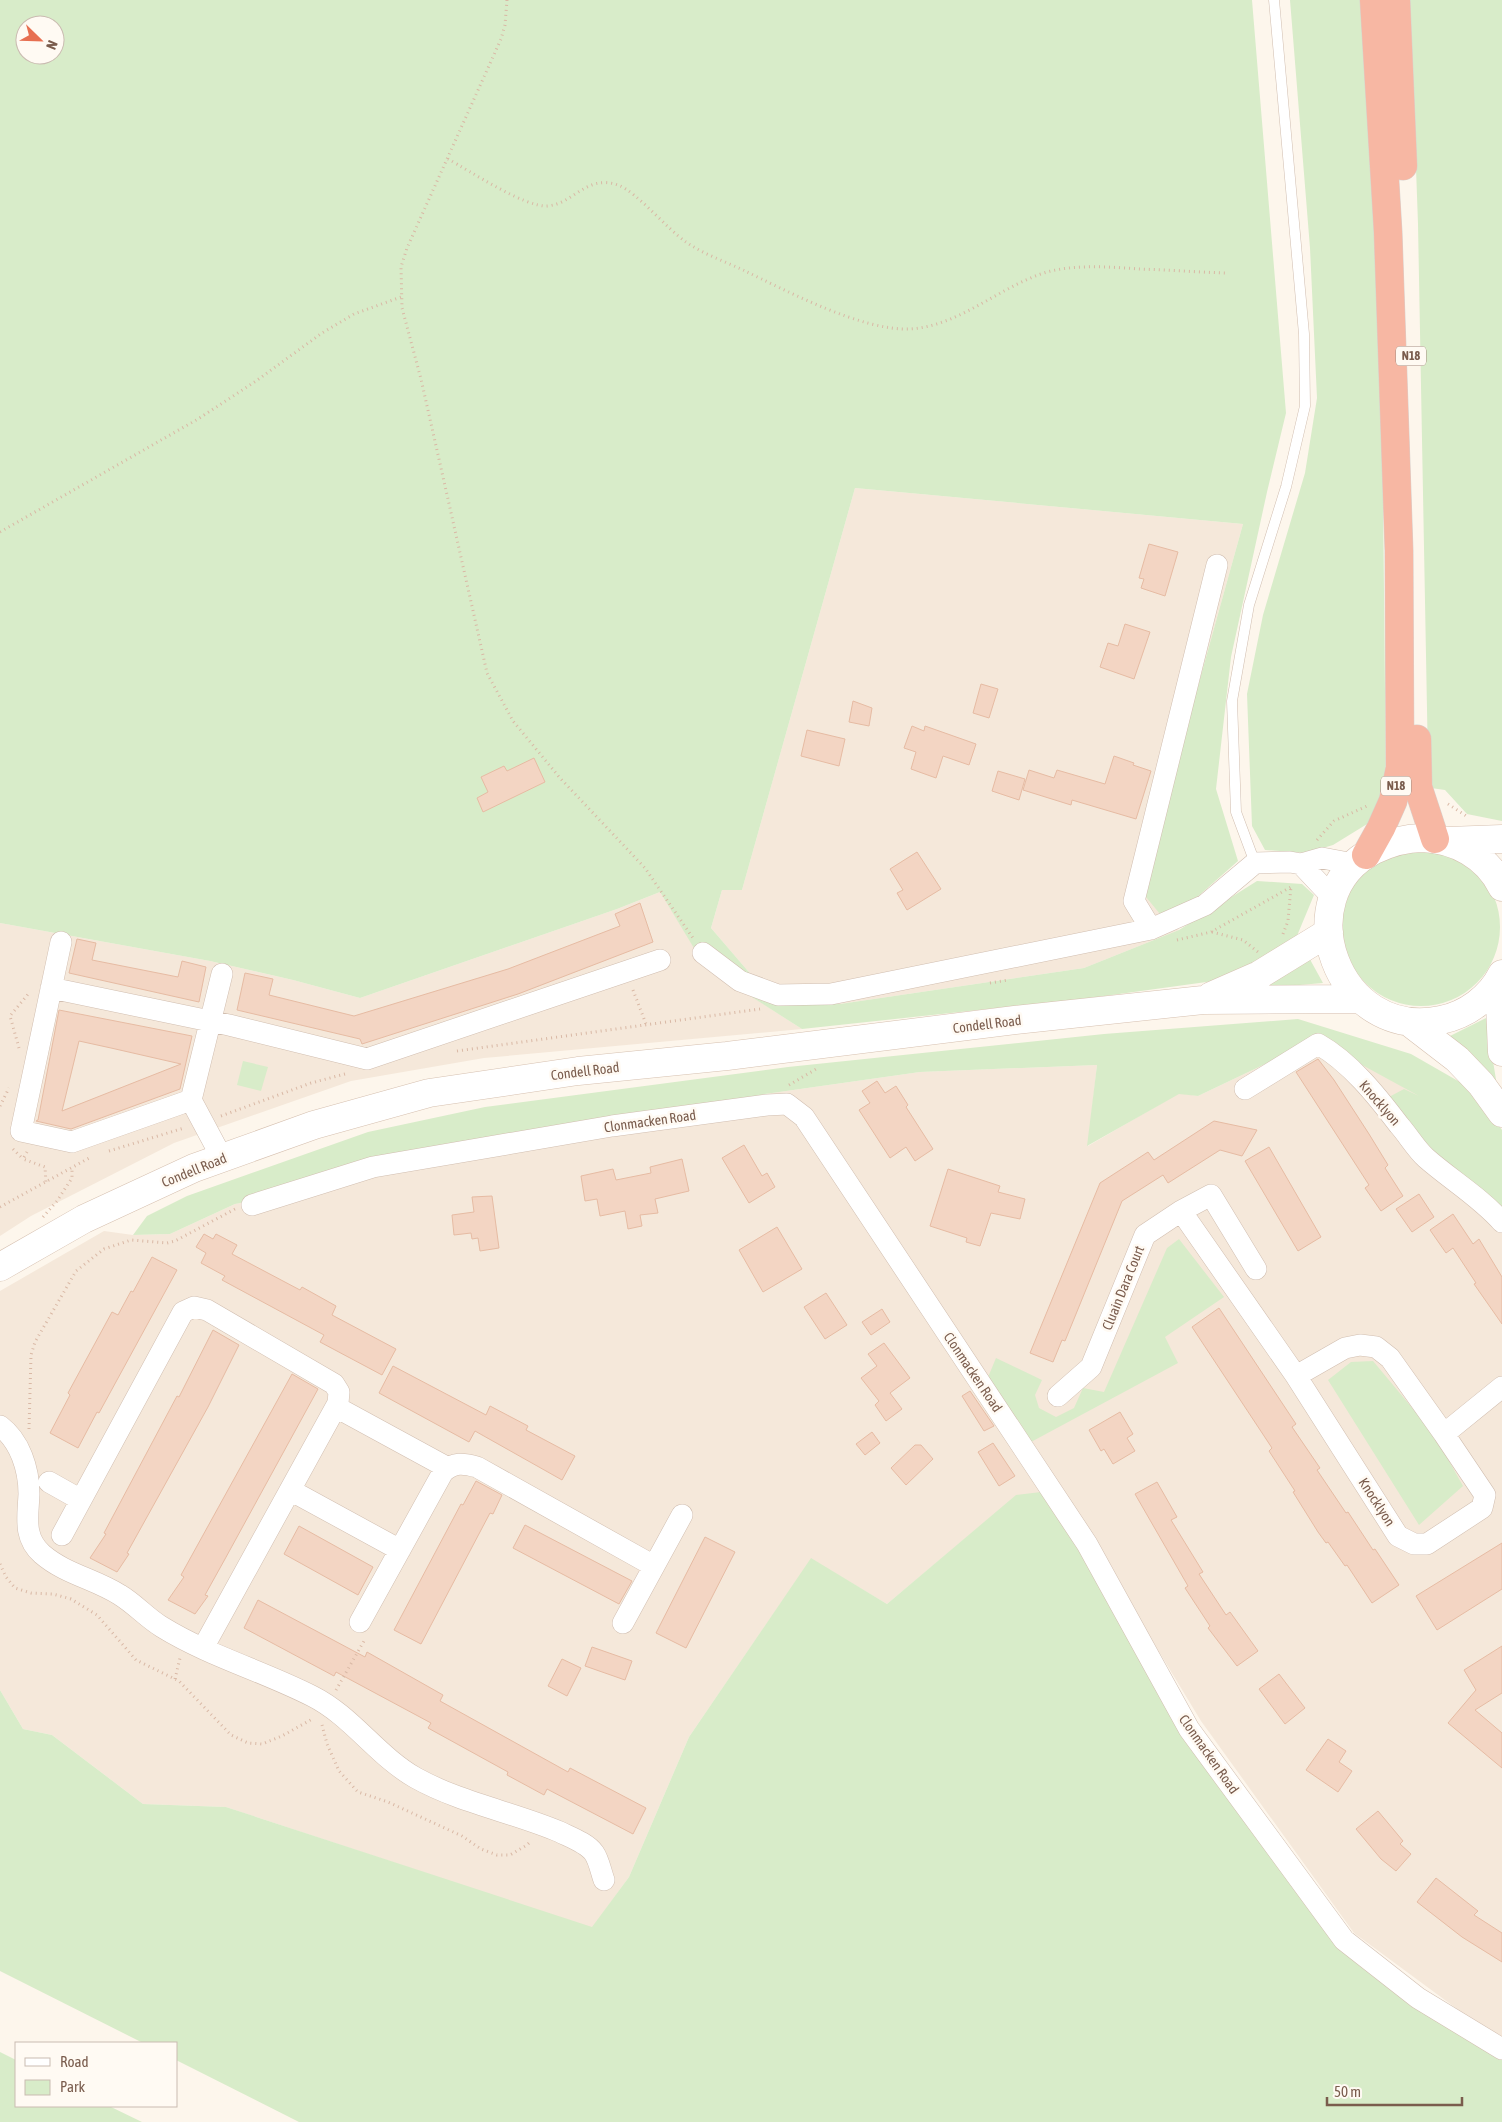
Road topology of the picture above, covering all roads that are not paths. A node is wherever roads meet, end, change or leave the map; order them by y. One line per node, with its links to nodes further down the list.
1 (1274, 0): 8 (lane)
2 (1374, 0): 7 (highway, N18)
3 (1396, 0): 6 (highway, N18)
4 (1217, 565): 12 (street)
5 (1502, 839): 6 (main road)
6 (1441, 840): 7 (main road); 10 (main road)
7 (1360, 859): 9 (street); 11 (main road)
8 (1255, 863): 9 (street); 12 (street)
9 (1301, 864): 11 (street)
10 (1502, 886)
11 (1333, 898): 13 (main road)
12 (1151, 929): 15 (street)
13 (1329, 932): 20 (main road); 21 (main road)
14 (61, 942): 19 (street)
15 (703, 953)
16 (660, 960): 22 (street)
17 (222, 974): 22 (street)
18 (1500, 977): 23 (main road); 24 (main road)
19 (51, 988): 22 (street); 26 (street)
20 (1358, 999): 21 (main road); 23 (main road)
21 (1203, 1000): 28 (main road, Condell Road)
22 (211, 1021): 26 (street)
23 (1408, 1022): 27 (main road)
24 (1502, 1052)
25 (1244, 1089): 31 (street, Knocklyon)
26 (191, 1100): 28 (street)
27 (1502, 1113)
28 (222, 1158): 32 (main road, Condell Road)
29 (252, 1205): 53 (street, Clonmacken Road)
30 (1181, 1211): 33 (street, Cluain Dara Court); 34 (street, Knocklyon); 36 (street, Cluain Dara Court)
31 (1502, 1222)
32 (0, 1268)
33 (1256, 1268)
34 (1296, 1376): 39 (street, Knocklyon); 43 (street, Knocklyon)
35 (1502, 1388): 39 (street)
36 (1058, 1396)
37 (336, 1407): 40 (street); 42 (street); 44 (street)
38 (6, 1433): 51 (street)
39 (1444, 1434): 43 (street, Knocklyon)
40 (448, 1468): 47 (street); 48 (street)
41 (48, 1482): 44 (street)
42 (290, 1490): 47 (street); 51 (street)
43 (1494, 1499)
44 (81, 1500): 46 (street)
45 (682, 1515): 48 (street)
46 (62, 1535)
47 (400, 1550): 49 (street)
48 (654, 1566): 50 (street)
49 (360, 1622)
50 (623, 1622)
51 (203, 1648): 52 (street)
52 (604, 1880)
53 (1502, 2049)

